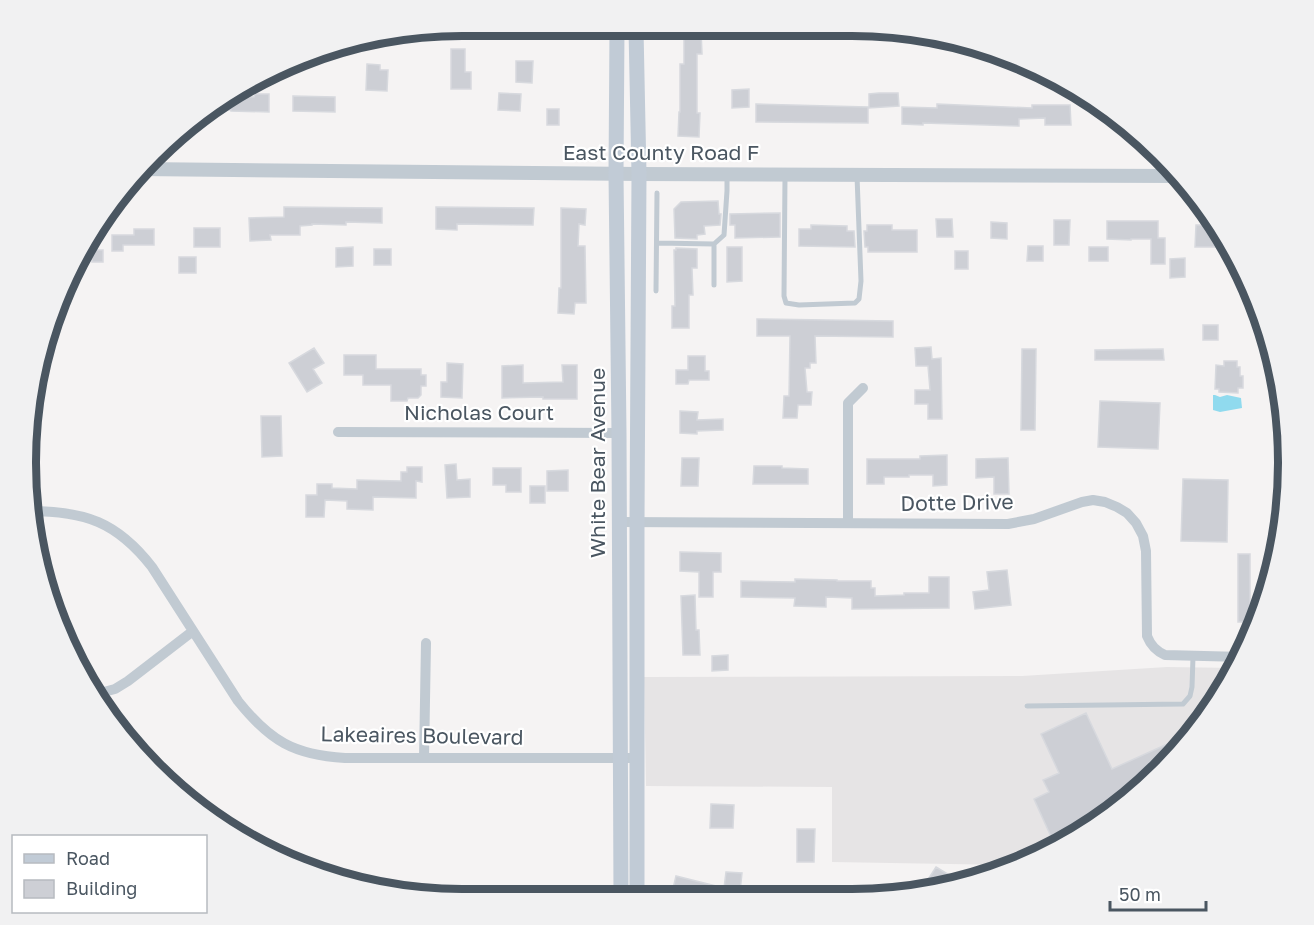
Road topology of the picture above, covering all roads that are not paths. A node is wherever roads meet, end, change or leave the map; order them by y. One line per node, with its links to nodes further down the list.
1 (617, 36): 4 (main road, White Bear Avenue)
2 (636, 36): 5 (main road, White Bear Avenue)
3 (153, 169): 4 (street, East County Road F)
4 (616, 174): 5 (street, East County Road F); 17 (main road, White Bear Avenue)
5 (639, 174): 6 (street, East County Road F); 20 (main road, White Bear Avenue)
6 (727, 174): 7 (street, East County Road F); 12 (lane)
7 (786, 174): 8 (street, East County Road F); 8 (lane)
8 (857, 175): 9 (street, East County Road F)
9 (1167, 176)
10 (657, 193): 11 (lane)
11 (657, 243): 12 (lane); 14 (lane)
12 (714, 244): 13 (lane)
13 (714, 285)
14 (656, 291)
15 (863, 388): 21 (street)
16 (338, 432): 17 (street, Nicholas Court)
17 (619, 433): 19 (main road, White Bear Avenue)
18 (39, 511): 22 (street, Lakeaires Boulevard)
19 (620, 522): 20 (street, Dotte Drive); 28 (main road, White Bear Avenue)
20 (637, 522): 21 (street, Dotte Drive); 30 (main road, White Bear Avenue)
21 (848, 523): 24 (street, Dotte Drive)
22 (193, 631): 26 (street); 29 (street, Lakeaires Boulevard)
23 (426, 643): 29 (street)
24 (1192, 657): 25 (street, Dotte Drive); 27 (lane)
25 (1231, 657)
26 (103, 692)
27 (1027, 706)
28 (620, 757): 29 (street, Lakeaires Boulevard); 30 (street, Lakeaires Boulevard); 31 (main road, White Bear Avenue)
29 (424, 758)
30 (638, 758): 32 (main road, White Bear Avenue)
31 (621, 889)
32 (637, 889)

